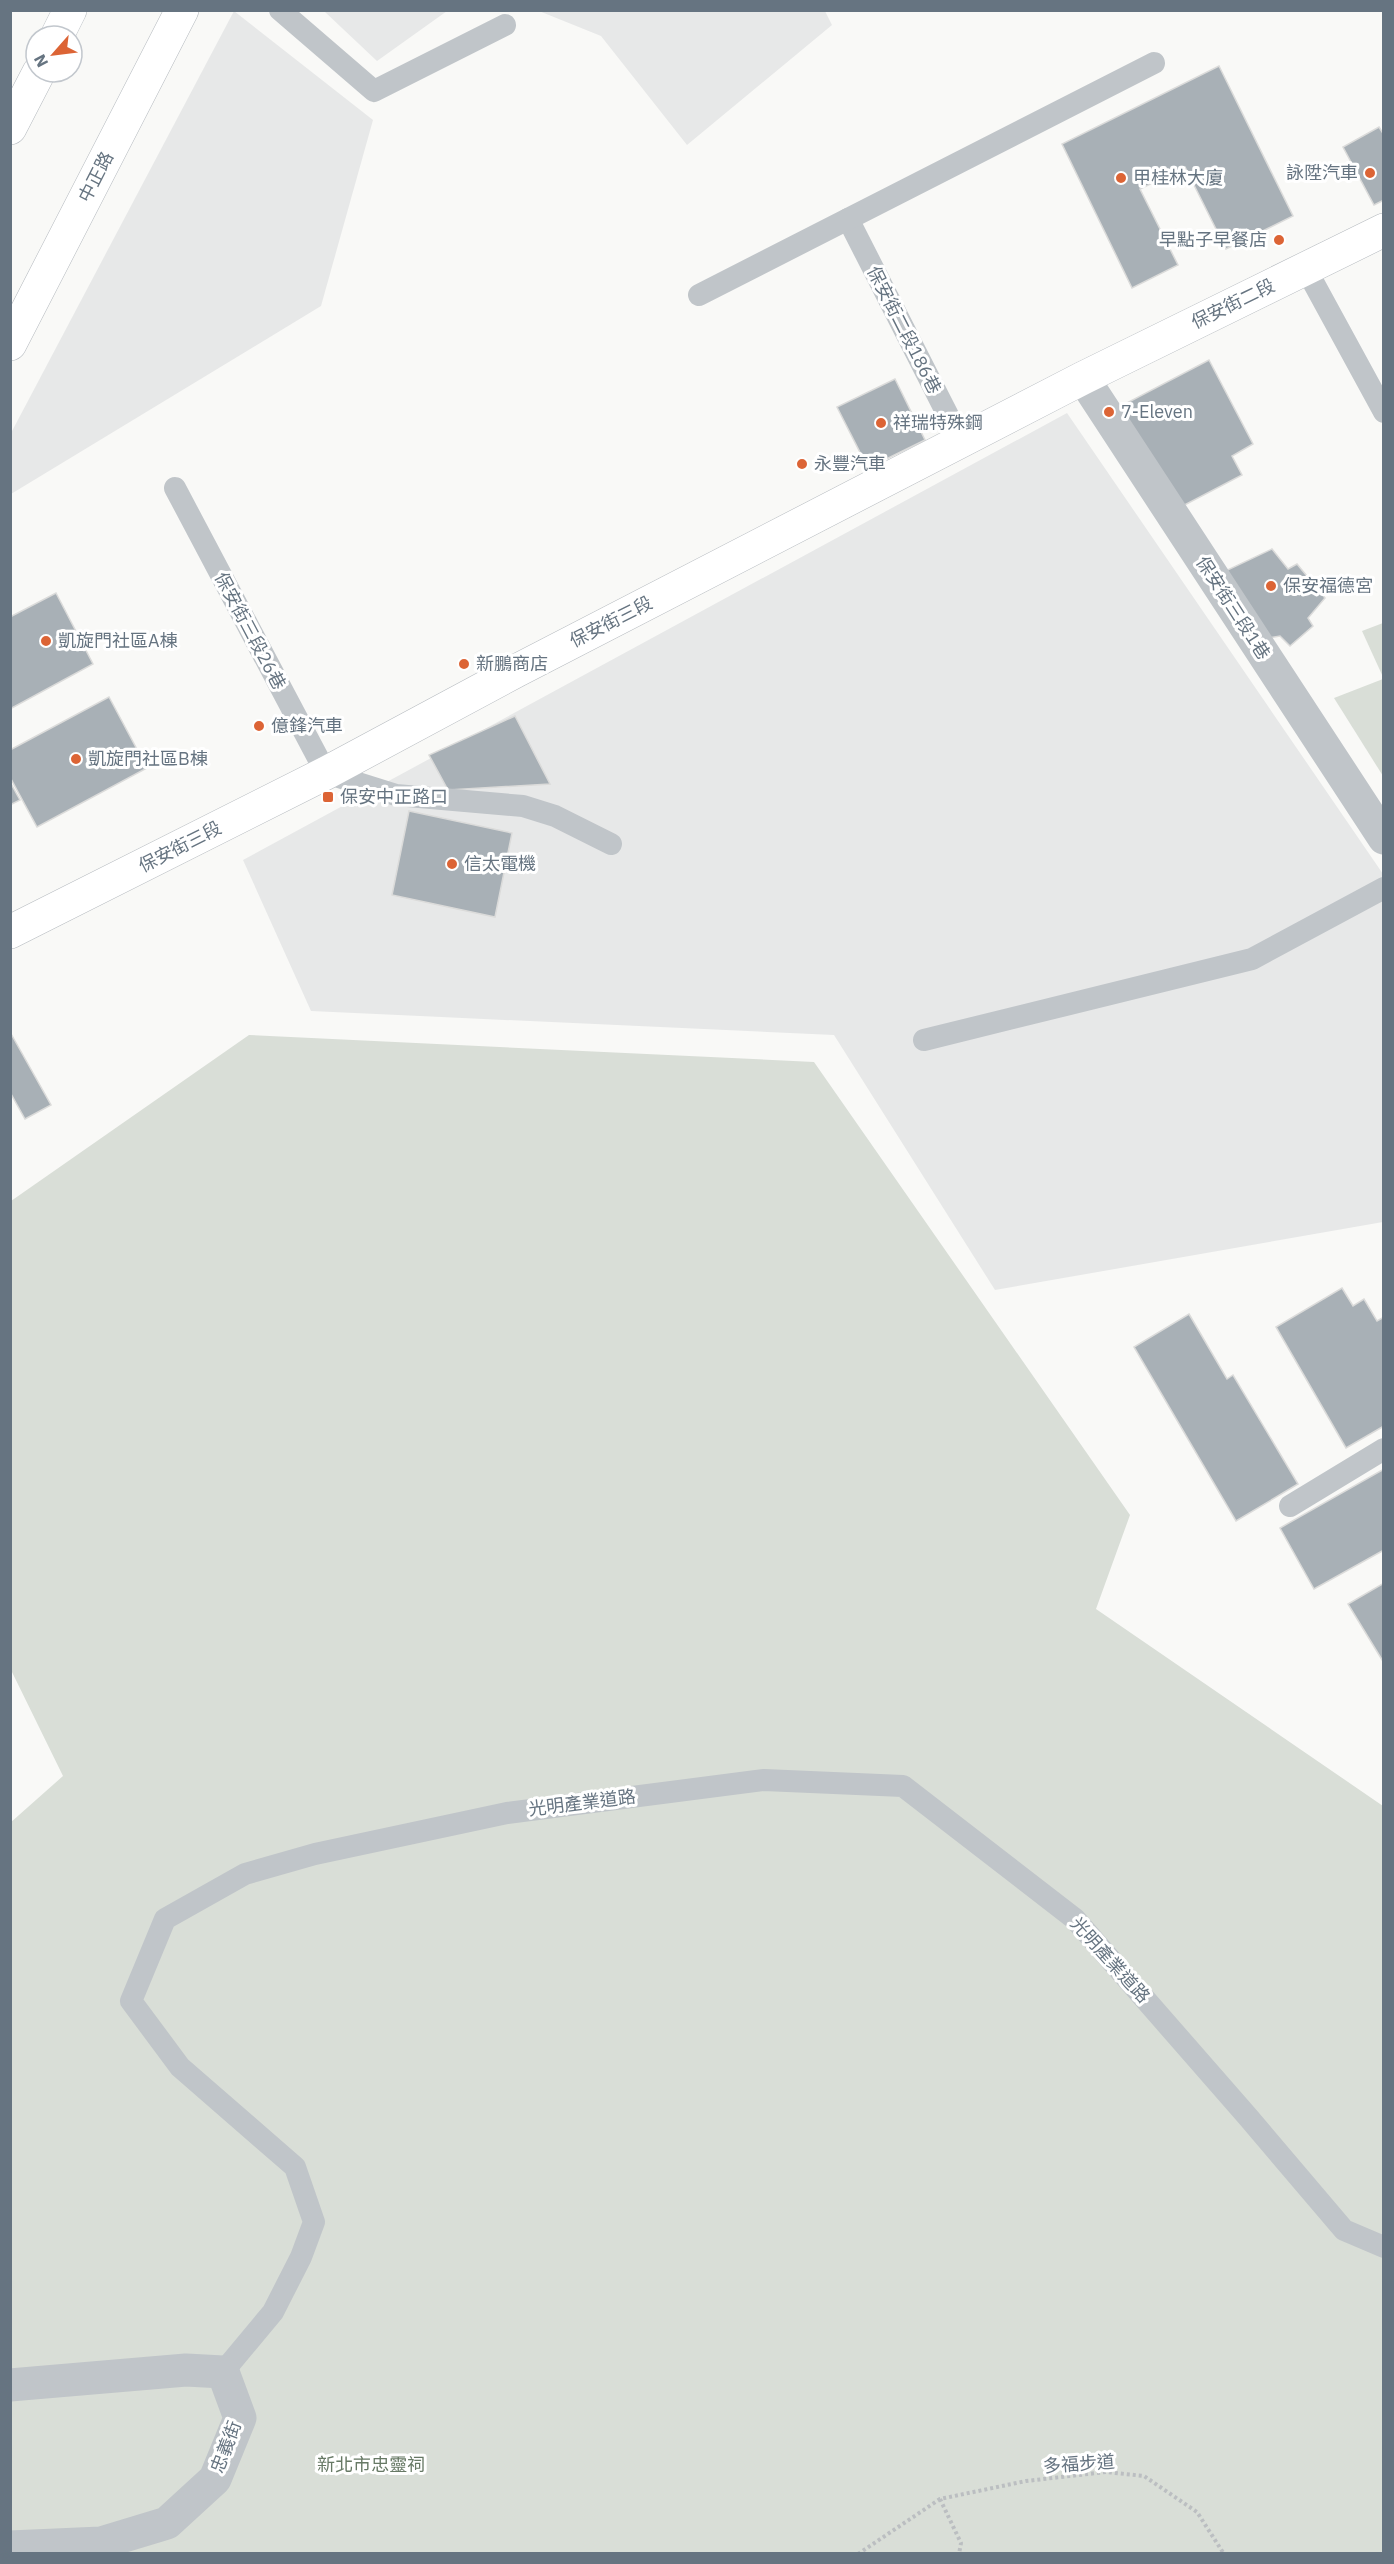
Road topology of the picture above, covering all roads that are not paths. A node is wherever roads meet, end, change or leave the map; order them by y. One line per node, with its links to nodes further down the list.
1 (69, 10): 4 (street)
2 (182, 10): 13 (street, 中正路)
3 (280, 10): 5 (lane)
4 (63, 24)
5 (505, 25)
6 (1154, 63): 9 (lane)
7 (33, 84): 8 (street)
8 (10, 128)
9 (848, 219): 12 (lane); 16 (lane, 保安街二段186巷)
10 (1383, 230): 11 (street, 保安街二段)
11 (1306, 269): 14 (street, 保安街二段); 15 (lane)
12 (699, 295)
13 (10, 344)
14 (1083, 378): 16 (street, 保安街三段); 19 (street, 保安街三段1巷)
15 (1383, 412)
16 (960, 441): 18 (street, 保安街三段)
17 (175, 488): 18 (lane, 保安街三段26巷)
18 (326, 773): 20 (lane); 22 (street, 保安街三段)
19 (1383, 838)
20 (611, 844)
21 (1383, 888): 23 (lane)
22 (10, 932)
23 (924, 1040)
24 (1383, 1449): 25 (lane)
25 (1290, 1506)
26 (1383, 2247): 27 (lane, 光明產業道路)
27 (223, 2372): 28 (street); 29 (street, 忠義街)
28 (10, 2385)
29 (10, 2547)

